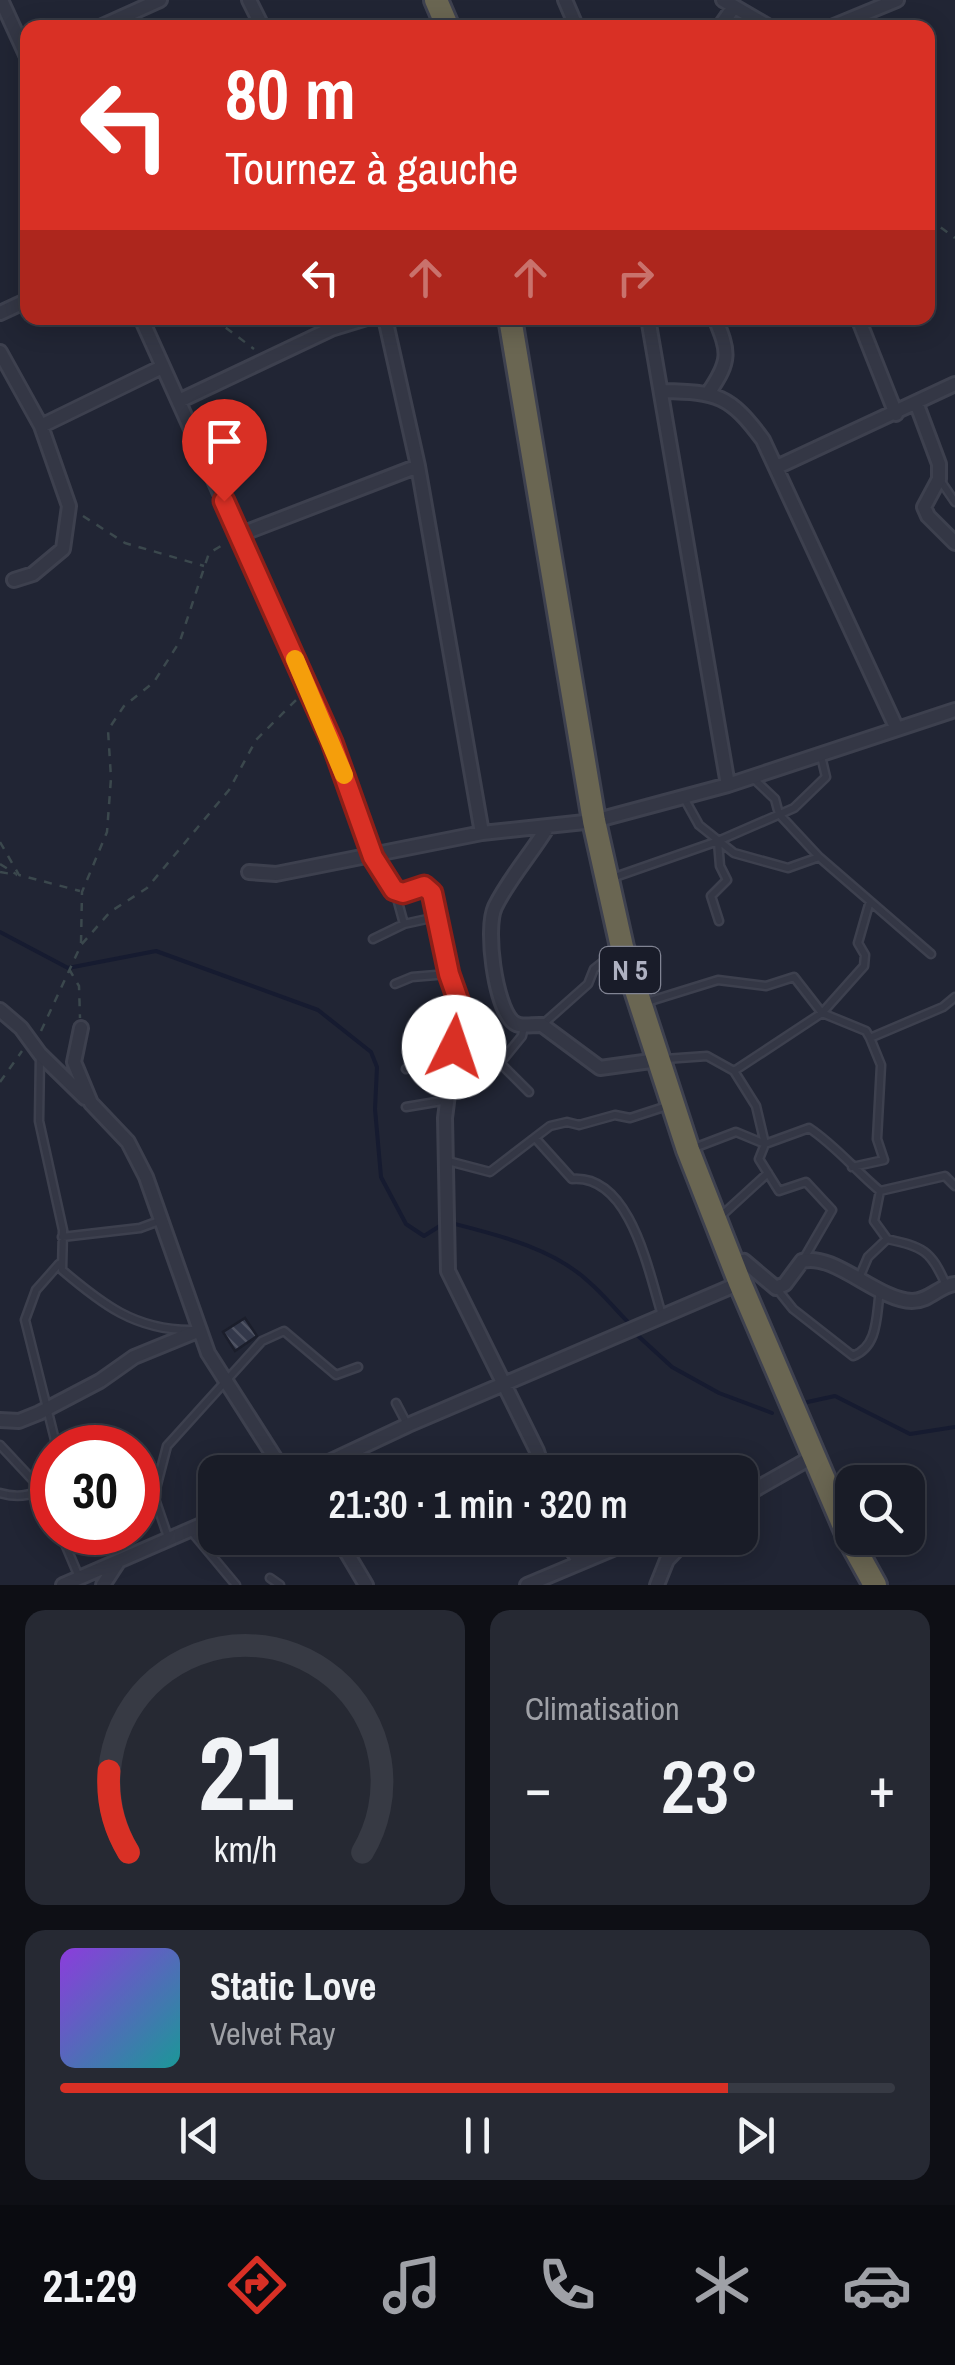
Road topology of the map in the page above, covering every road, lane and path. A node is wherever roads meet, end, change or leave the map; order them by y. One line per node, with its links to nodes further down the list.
1 (1, 0): 9 (street)
2 (160, 0): 6 (street)
3 (897, 0): 5 (street)
4 (728, 4): 7 (street)
5 (875, 5): 8 (street)
6 (115, 20)
7 (757, 20)
8 (845, 20)
9 (20, 42)
10 (144, 325): 20 (street)
11 (222, 325): 19 (path)
12 (346, 325): 19 (street)
13 (387, 325): 28 (street)
14 (511, 325): 45 (highway, N 5)
15 (650, 325): 22 (street)
16 (718, 325): 23 (street)
17 (861, 325): 26 (street)
18 (0, 352): 27 (street)
19 (267, 360): 24 (street)
20 (162, 367): 24 (street); 27 (street)
21 (955, 384): 25 (street)
22 (664, 391): 23 (street); 42 (street)
23 (709, 392): 29 (street)
24 (178, 401): 33 (street)
25 (917, 405): 26 (street); 30 (street)
26 (896, 414): 29 (street)
27 (42, 426): 32 (street)
28 (418, 466): 33 (street); 47 (street)
29 (777, 467): 39 (street)
30 (940, 479): 31 (lane); 34 (street)
31 (955, 502)
32 (69, 506): 35 (path); 36 (street)
33 (239, 535): 35 (path); 37 (street)
34 (955, 543)
35 (205, 566): 58 (path)
36 (14, 580)
37 (308, 688): 50 (street); 64 (path)
38 (955, 710): 39 (street)
39 (896, 729): 40 (street)
40 (820, 754): 41 (street); 44 (lane)
41 (752, 777): 42 (street); 44 (lane)
42 (728, 785): 43 (street)
43 (684, 798): 45 (street); 48 (lane)
44 (779, 814): 48 (lane); 51 (lane)
45 (594, 821): 46 (street); 56 (highway, N 5)
46 (547, 828): 47 (street); 75 (street)
47 (482, 833): 50 (street)
48 (718, 840): 51 (lane); 56 (lane); 61 (lane)
49 (0, 842): 55 (path)
50 (373, 857): 54 (street); 57 (street)
51 (819, 857): 59 (lane)
52 (0, 864): 55 (path)
53 (0, 872): 55 (path)
54 (249, 872)
55 (18, 875): 58 (path)
56 (605, 880): 65 (highway, N 5)
57 (394, 890): 60 (street); 62 (lane)
58 (82, 892): 64 (path)
59 (870, 901): 66 (lane); 73 (lane)
60 (436, 918): 62 (lane); 68 (street)
61 (719, 921)
62 (404, 924): 63 (lane)
63 (374, 939)
64 (82, 945): 67 (path)
65 (622, 947): 71 (highway, N 5); 74 (lane)
66 (931, 954)
67 (68, 968): 76 (path); 78 (path)
68 (449, 974): 69 (lane); 80 (street)
69 (395, 984)
70 (955, 997): 77 (lane)
71 (641, 1004): 73 (lane); 81 (highway, N 5)
72 (0, 1010): 78 (street)
73 (822, 1013): 77 (lane); 84 (lane)
74 (542, 1024): 75 (street); 81 (street)
75 (524, 1026): 82 (lane)
76 (81, 1028): 88 (street)
77 (870, 1038): 95 (lane)
78 (31, 1040): 79 (street); 85 (path)
79 (40, 1054): 88 (street); 101 (lane)
80 (452, 1058): 82 (lane); 83 (lane); 87 (street)
81 (658, 1060): 84 (lane); 89 (highway, N 5)
82 (500, 1063): 86 (lane)
83 (406, 1069)
84 (734, 1070): 92 (lane)
85 (0, 1082)
86 (529, 1092)
87 (448, 1100): 90 (lane); 94 (street)
88 (90, 1103): 99 (street)
89 (673, 1104): 91 (lane); 93 (highway, N 5)
90 (406, 1107)
91 (536, 1139): 94 (lane); 110 (lane)
92 (766, 1144): 93 (lane); 95 (lane); 96 (lane)
93 (688, 1150): 100 (highway, N 5)
94 (448, 1162): 114 (street)
95 (852, 1166): 98 (lane)
96 (768, 1173): 100 (lane); 103 (lane)
97 (955, 1186): 98 (lane)
98 (880, 1191): 102 (lane)
99 (161, 1220): 101 (lane); 111 (street)
100 (717, 1220): 105 (highway, N 5)
101 (62, 1236): 104 (lane)
102 (886, 1239): 106 (lane); 107 (lane)
103 (802, 1261): 106 (street); 108 (street)
104 (60, 1263): 111 (lane); 116 (lane)
105 (737, 1275): 108 (street); 110 (street); 124 (highway, N 5)
106 (858, 1279): 109 (street)
107 (951, 1284): 109 (street)
108 (776, 1288): 109 (lane)
109 (880, 1290)
110 (662, 1315): 114 (street)
111 (200, 1330): 113 (street); 116 (street)
112 (358, 1368): 113 (lane)
113 (224, 1380): 121 (street); 131 (lane)
114 (503, 1386): 119 (street); 123 (street)
115 (396, 1404): 119 (lane)
116 (46, 1409): 117 (street); 118 (lane)
117 (0, 1420)
118 (51, 1425)
119 (408, 1425): 122 (street)
120 (0, 1445): 125 (lane)
121 (273, 1455)
122 (344, 1455)
123 (538, 1455)
124 (814, 1456): 126 (street); 148 (highway, N 5)
125 (30, 1476)
126 (758, 1488)
127 (0, 1493): 128 (lane)
128 (30, 1494)
129 (198, 1526): 130 (street)
130 (190, 1530): 131 (street); 143 (lane)
131 (169, 1541): 138 (street)
132 (70, 1555): 139 (lane)
133 (348, 1555): 145 (street)
134 (576, 1555): 137 (street)
135 (593, 1555): 137 (street)
136 (672, 1555): 147 (street)
137 (579, 1560): 146 (street)
138 (118, 1562): 139 (street); 142 (street)
139 (80, 1578): 141 (street)
140 (270, 1578): 144 (lane)
141 (63, 1585)
142 (102, 1585)
143 (236, 1585)
144 (280, 1585)
145 (366, 1585)
146 (527, 1585)
147 (657, 1585)
148 (875, 1585)

